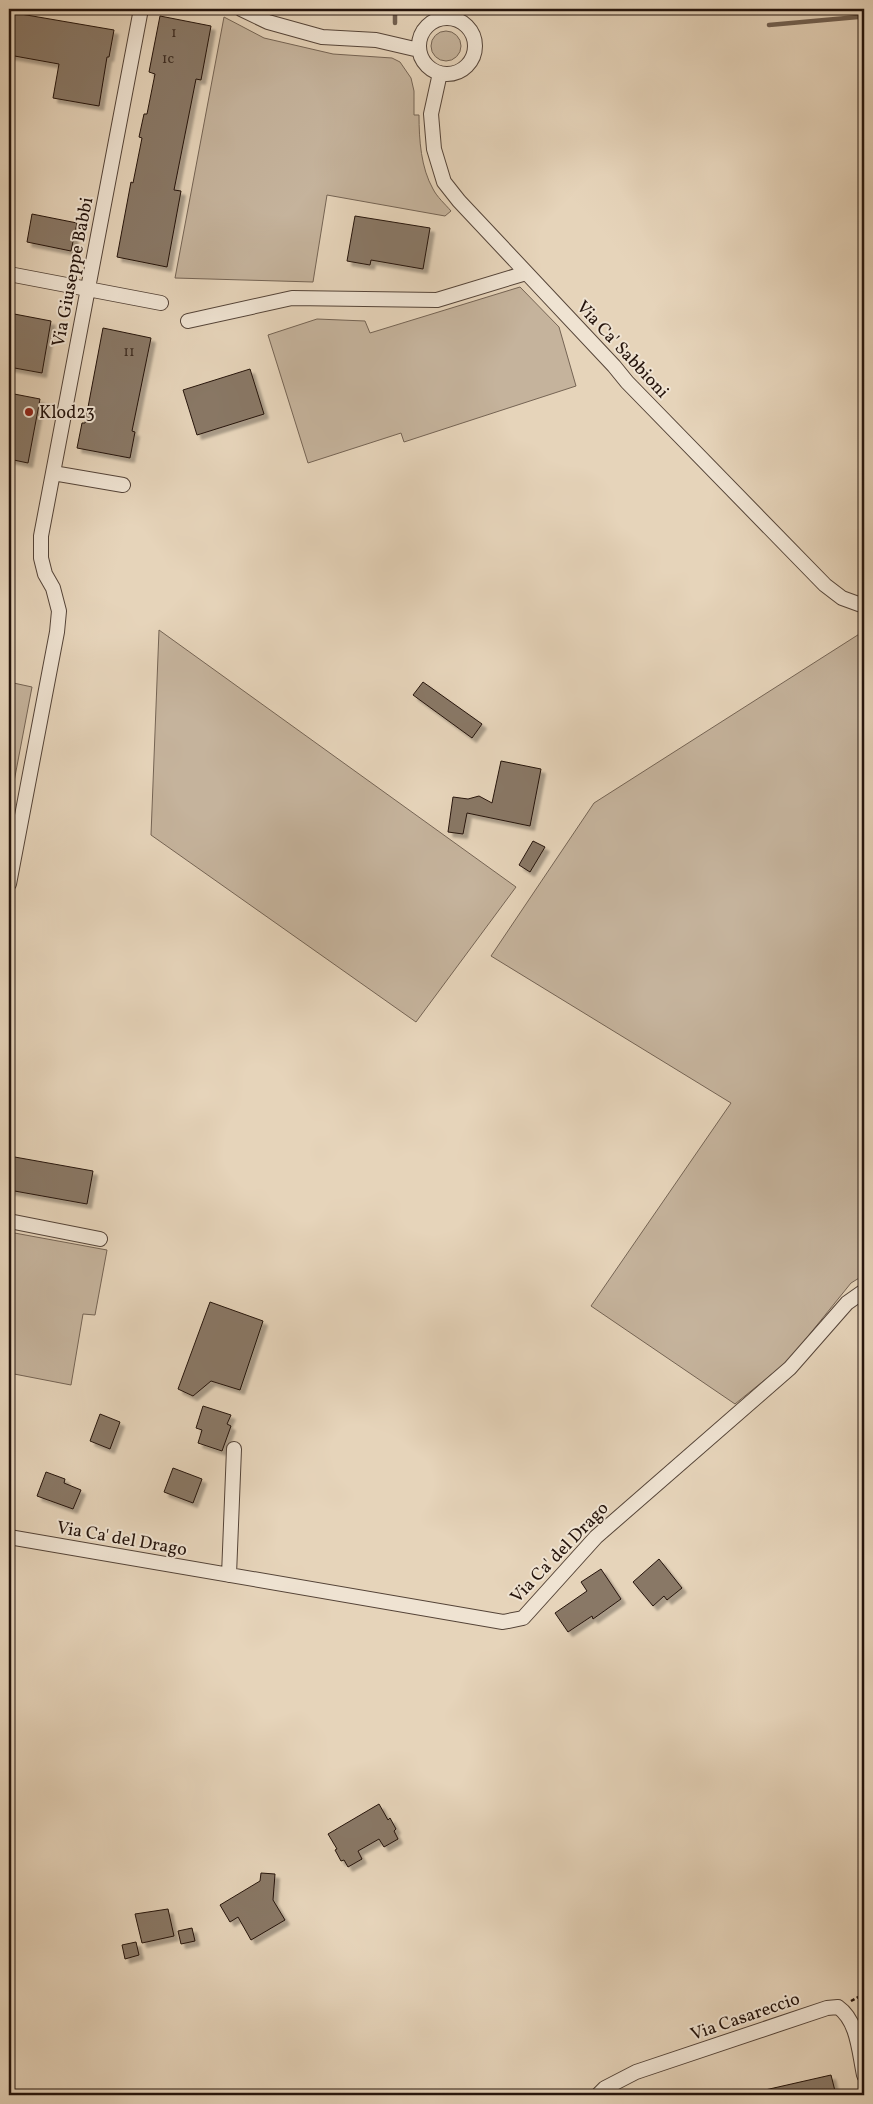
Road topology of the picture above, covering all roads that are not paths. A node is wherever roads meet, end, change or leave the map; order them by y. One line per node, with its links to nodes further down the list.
1 (141, 9): 8 (street, Via Giuseppe Babbi)
2 (241, 9): 4 (street)
3 (443, 13): 4 (street); 5 (street)
4 (419, 50): 5 (street)
5 (440, 73): 6 (street, Via Ca' Sabbioni)
6 (526, 273): 10 (street); 13 (street, Via Ca' Sabbioni)
7 (9, 274): 8 (street)
8 (88, 289): 9 (street); 11 (street, Via Giuseppe Babbi)
9 (161, 303)
10 (188, 321)
11 (53, 472): 12 (street); 14 (street, Via Giuseppe Babbi)
12 (123, 485)
13 (864, 606)
14 (9, 884)
15 (9, 1221): 16 (street)
16 (100, 1239)
17 (864, 1290): 20 (street, Via Ca' del Drago)
18 (234, 1449): 20 (street)
19 (9, 1537): 20 (street, Via Ca' del Drago)
20 (229, 1575)
21 (864, 2075): 22 (street, Via Casareccio)
22 (598, 2095)

